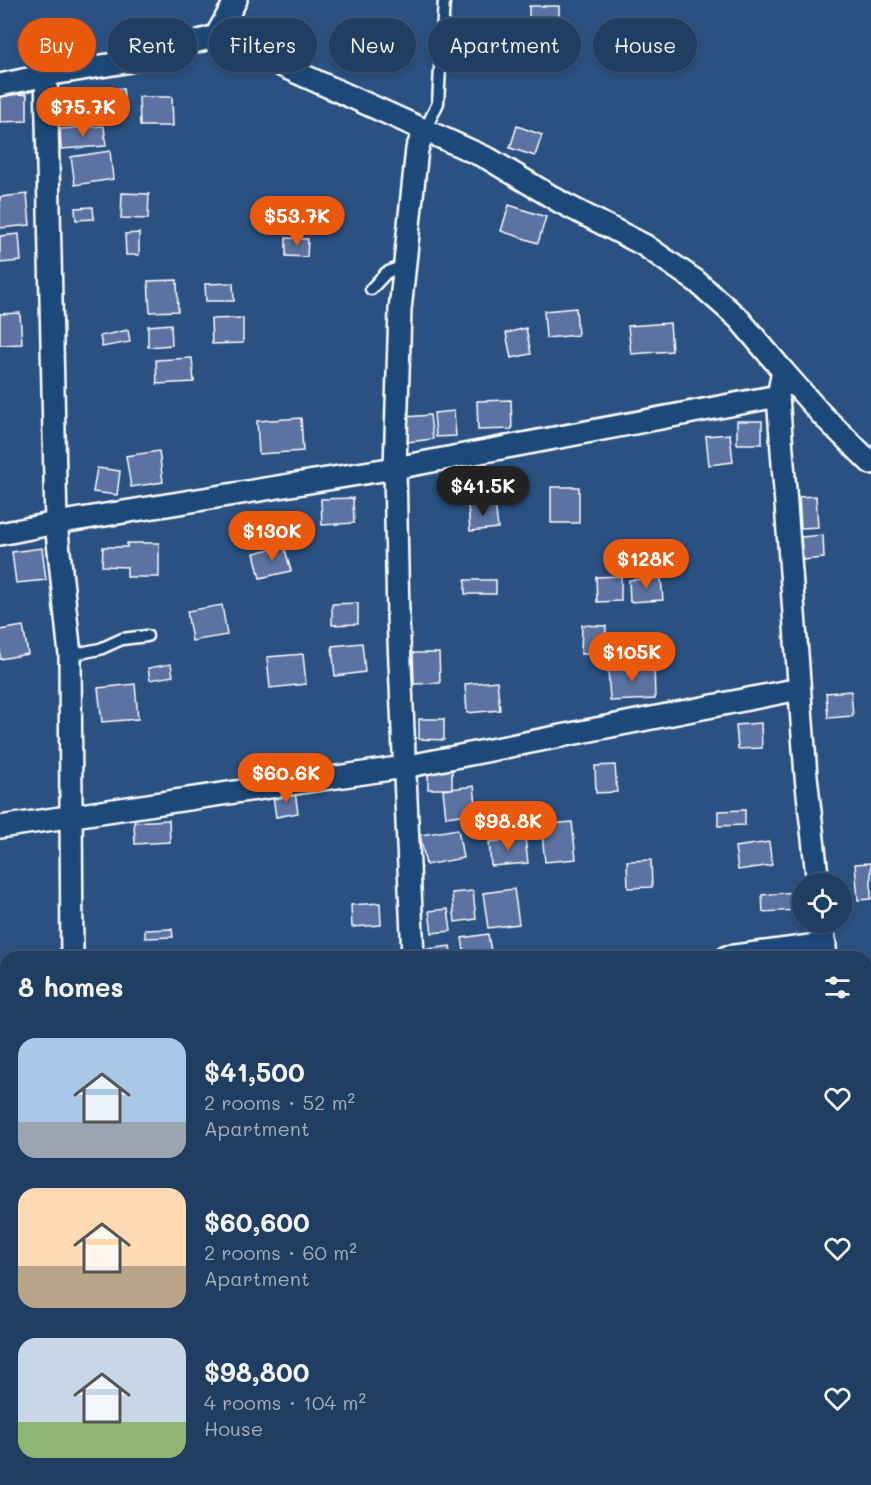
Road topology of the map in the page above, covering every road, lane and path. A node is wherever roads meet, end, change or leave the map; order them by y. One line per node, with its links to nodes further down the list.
1 (236, 0): 3 (street)
2 (444, 0): 8 (lane)
3 (226, 18)
4 (209, 38): 6 (street)
5 (296, 72): 8 (street)
6 (46, 75): 7 (street); 15 (street)
7 (0, 85)
8 (425, 130): 9 (street); 11 (street)
9 (405, 265): 10 (lane); 14 (street)
10 (370, 289)
11 (783, 371): 12 (street); 13 (street)
12 (778, 396): 14 (street); 19 (street)
13 (871, 463)
14 (394, 468): 15 (street); 20 (street)
15 (56, 523): 16 (street); 18 (street)
16 (0, 534)
17 (147, 636): 18 (lane)
18 (70, 655): 21 (street)
19 (799, 689): 20 (street); 23 (street)
20 (404, 767): 21 (street); 26 (street)
21 (71, 816): 22 (street); 25 (street)
22 (0, 827)
23 (817, 873)
24 (823, 933): 27 (street)
25 (72, 951)
26 (413, 951)
27 (825, 951)

